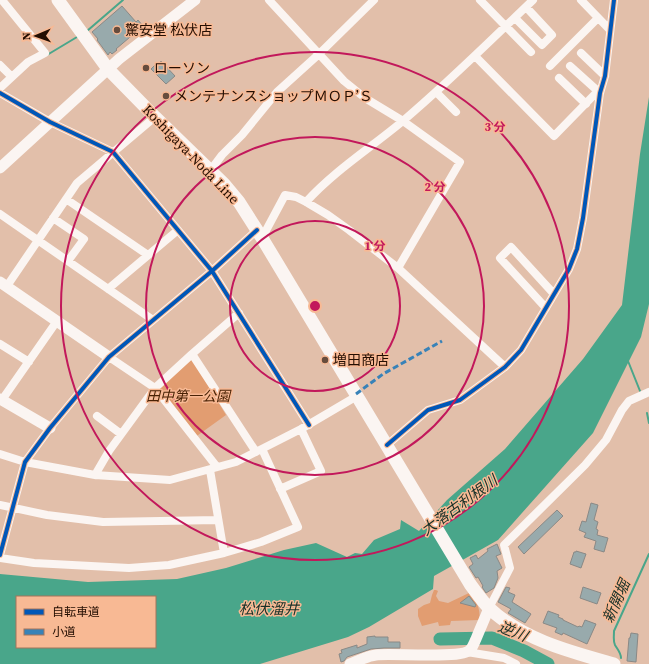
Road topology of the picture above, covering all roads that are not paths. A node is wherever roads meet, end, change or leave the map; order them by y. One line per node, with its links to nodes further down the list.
1 (2, 0): 24 (street)
2 (58, 0): 22 (main road, Koshigaya-Noda Line)
3 (195, 0): 22 (street)
4 (270, 0): 17 (street)
5 (374, 0): 17 (street)
6 (480, 0): 13 (street)
7 (533, 0): 10 (street)
8 (581, 0): 12 (street)
9 (614, 0): 14 (street)
10 (526, 7): 11 (street); 11 (street)
11 (515, 18): 13 (street)
12 (598, 18): 14 (street); 20 (street)
13 (505, 26): 15 (street); 18 (street)
14 (610, 30): 23 (street)
15 (531, 52)
16 (581, 53): 23 (street)
17 (319, 54): 33 (street); 37 (street)
18 (475, 56): 27 (street); 30 (street)
19 (0, 65): 24 (street)
20 (550, 66)
21 (570, 66): 29 (street)
22 (108, 69): 32 (main road, Koshigaya-Noda Line); 34 (street)
23 (605, 76): 29 (street)
24 (12, 77): 26 (street)
25 (559, 78): 30 (street)
26 (0, 88)
27 (436, 92): 31 (street); 33 (street)
28 (0, 93): 34 (street)
29 (600, 93): 30 (street); 51 (street)
30 (586, 104)
31 (456, 112)
32 (155, 117): 35 (street); 37 (main road, Koshigaya-Noda Line)
33 (403, 121): 39 (street); 47 (street)
34 (50, 122): 35 (street); 36 (street)
35 (113, 152): 38 (street); 42 (street)
36 (0, 168)
37 (210, 171): 43 (main road, Koshigaya-Noda Line)
38 (66, 199): 41 (street); 45 (street)
39 (306, 202): 43 (street); 47 (street)
40 (0, 214): 44 (street)
41 (53, 218): 44 (street); 46 (street)
42 (178, 230): 45 (street); 48 (street)
43 (260, 234): 48 (street); 63 (main road, Koshigaya-Noda Line)
44 (38, 240): 46 (street); 49 (street)
45 (148, 255): 50 (street)
46 (68, 261): 50 (street)
47 (398, 268): 60 (street)
48 (212, 271): 53 (street); 54 (street)
49 (3, 284): 55 (street)
50 (108, 289): 54 (street)
51 (554, 294): 52 (street); 52 (street)
52 (546, 308): 60 (street)
53 (239, 313): 57 (street); 66 (street)
54 (153, 320): 58 (street)
55 (58, 321): 58 (street); 59 (street)
56 (0, 344): 59 (street)
57 (192, 354): 61 (street); 71 (street)
58 (109, 357): 61 (street); 67 (street)
59 (29, 362): 64 (street)
60 (505, 367): 70 (street)
61 (155, 388): 69 (street); 74 (street)
62 (649, 392): 82 (street)
63 (357, 396): 66 (street); 70 (main road, Koshigaya-Noda Line)
64 (1, 400): 67 (street)
65 (97, 416): 69 (street)
66 (309, 425): 68 (street)
67 (50, 428): 73 (street)
68 (301, 429): 71 (street); 76 (street)
69 (121, 434): 75 (street)
70 (387, 445): 82 (main road, Koshigaya-Noda Line)
71 (259, 450): 74 (street); 76 (street)
72 (0, 454): 73 (street)
73 (25, 462): 75 (street); 78 (street)
74 (214, 468): 75 (street); 79 (street)
75 (95, 475)
76 (280, 489): 80 (street)
77 (0, 505): 78 (street)
78 (13, 507): 79 (street); 81 (street)
79 (218, 520): 80 (street)
80 (224, 553): 81 (street)
81 (0, 556)
82 (489, 608): 83 (street); 86 (main road, Koshigaya-Noda Line)
83 (467, 652): 84 (street); 85 (street)
84 (350, 664)
85 (516, 664)
86 (614, 664)

